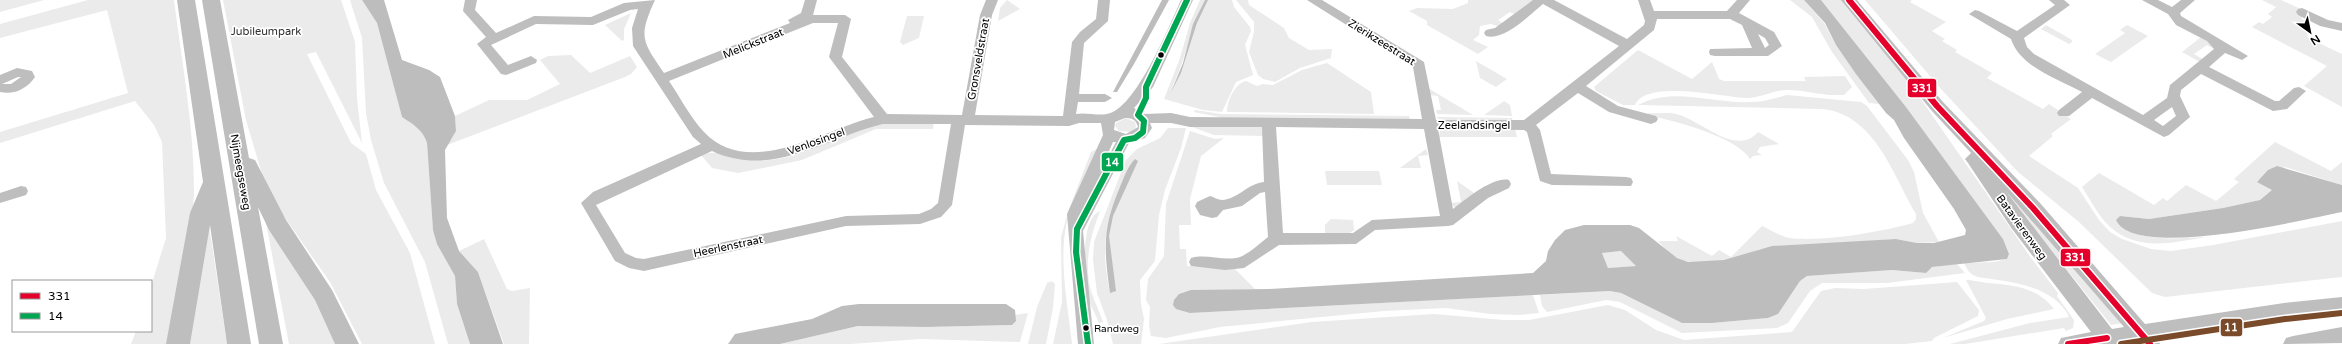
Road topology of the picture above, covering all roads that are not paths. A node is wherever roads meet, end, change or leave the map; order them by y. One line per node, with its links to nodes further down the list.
1 (186, 0): 61 (highway)
2 (211, 0): 60 (highway, Nijmeegseweg)
3 (471, 0): 27 (street)
4 (812, 0): 35 (street)
5 (992, 0): 50 (street, Gronsveldstraat)
6 (1104, 0): 42 (street)
7 (1187, 0): 37 (street)
8 (1313, 0): 55 (street, Zierikzeestraat)
9 (1541, 0): 25 (street)
10 (1545, 0): 28 (street)
11 (1644, 0): 21 (street)
12 (1744, 0): 22 (street)
13 (1849, 0): 45 (main road, Batavierenweg)
14 (2055, 0): 26 (street)
15 (2148, 0): 18 (street)
16 (2189, 0): 18 (street)
17 (648, 3): 27 (street); 35 (street, Venlosingel)
18 (2173, 12): 29 (street)
19 (2302, 12): 24 (street)
20 (1975, 14): 26 (street)
21 (1649, 15): 22 (street); 28 (street)
22 (1732, 15): 23 (street)
23 (1747, 23): 31 (street); 31 (street)
24 (2342, 27)
25 (1490, 33)
26 (2018, 37): 41 (street)
27 (494, 38): 33 (street)
28 (1628, 45): 38 (street)
29 (2221, 46): 32 (street); 34 (street)
30 (1715, 52): 31 (street)
31 (1760, 52)
32 (2242, 56)
33 (531, 60)
34 (2200, 68): 40 (street); 44 (street)
35 (661, 77): 49 (street, Melickstraat); 59 (street, Venlosingel)
36 (0, 80): 39 (street)
37 (1146, 87): 46 (street); 52 (street)
38 (1577, 87): 48 (street); 56 (street)
39 (0, 88)
40 (2299, 91)
41 (2091, 92): 47 (street); 53 (street)
42 (1072, 98): 43 (street); 51 (street)
43 (1105, 98)
44 (2175, 98): 53 (street); 53 (street)
45 (1937, 106): 74 (main road, Batavierenweg); 75 (main road, Batavierenweg)
46 (1123, 112): 52 (street); 57 (street)
47 (2064, 113)
48 (1649, 114)
49 (883, 119): 50 (street, Venlosingel); 59 (street, Venlosingel)
50 (963, 119): 51 (street, Venlosingel); 59 (street, Heerlenstraat)
51 (1069, 121): 57 (street, Venlosingel)
52 (1142, 121): 54 (street, Zeelandsingel); 58 (street)
53 (2144, 121)
54 (1269, 122): 55 (street, Zeelandsingel); 64 (street)
55 (1430, 125): 56 (street, Zeelandsingel); 68 (street, Zierikzeestraat)
56 (1527, 125): 62 (street)
57 (1108, 127): 58 (street, Venlosingel); 69 (street)
58 (1124, 140): 69 (street)
59 (712, 145)
60 (238, 156): 79 (highway, Nijmeegseweg); 80 (highway)
61 (214, 182): 77 (highway); 78 (highway)
62 (1626, 182)
63 (1504, 184): 68 (street)
64 (1272, 186): 67 (street); 70 (street)
65 (21, 191): 66 (street)
66 (0, 198)
67 (1218, 206)
68 (1448, 221): 70 (street)
69 (1077, 229): 76 (street)
70 (1276, 239): 71 (street)
71 (1196, 262)
72 (2342, 305): 74 (main road)
73 (2342, 335): 82 (main road)
74 (2145, 338): 75 (main road)
75 (2110, 341): 81 (main road)
76 (1087, 343)
77 (178, 344)
78 (238, 344)
79 (271, 344)
80 (346, 344)
81 (2068, 344)
82 (2293, 344)

